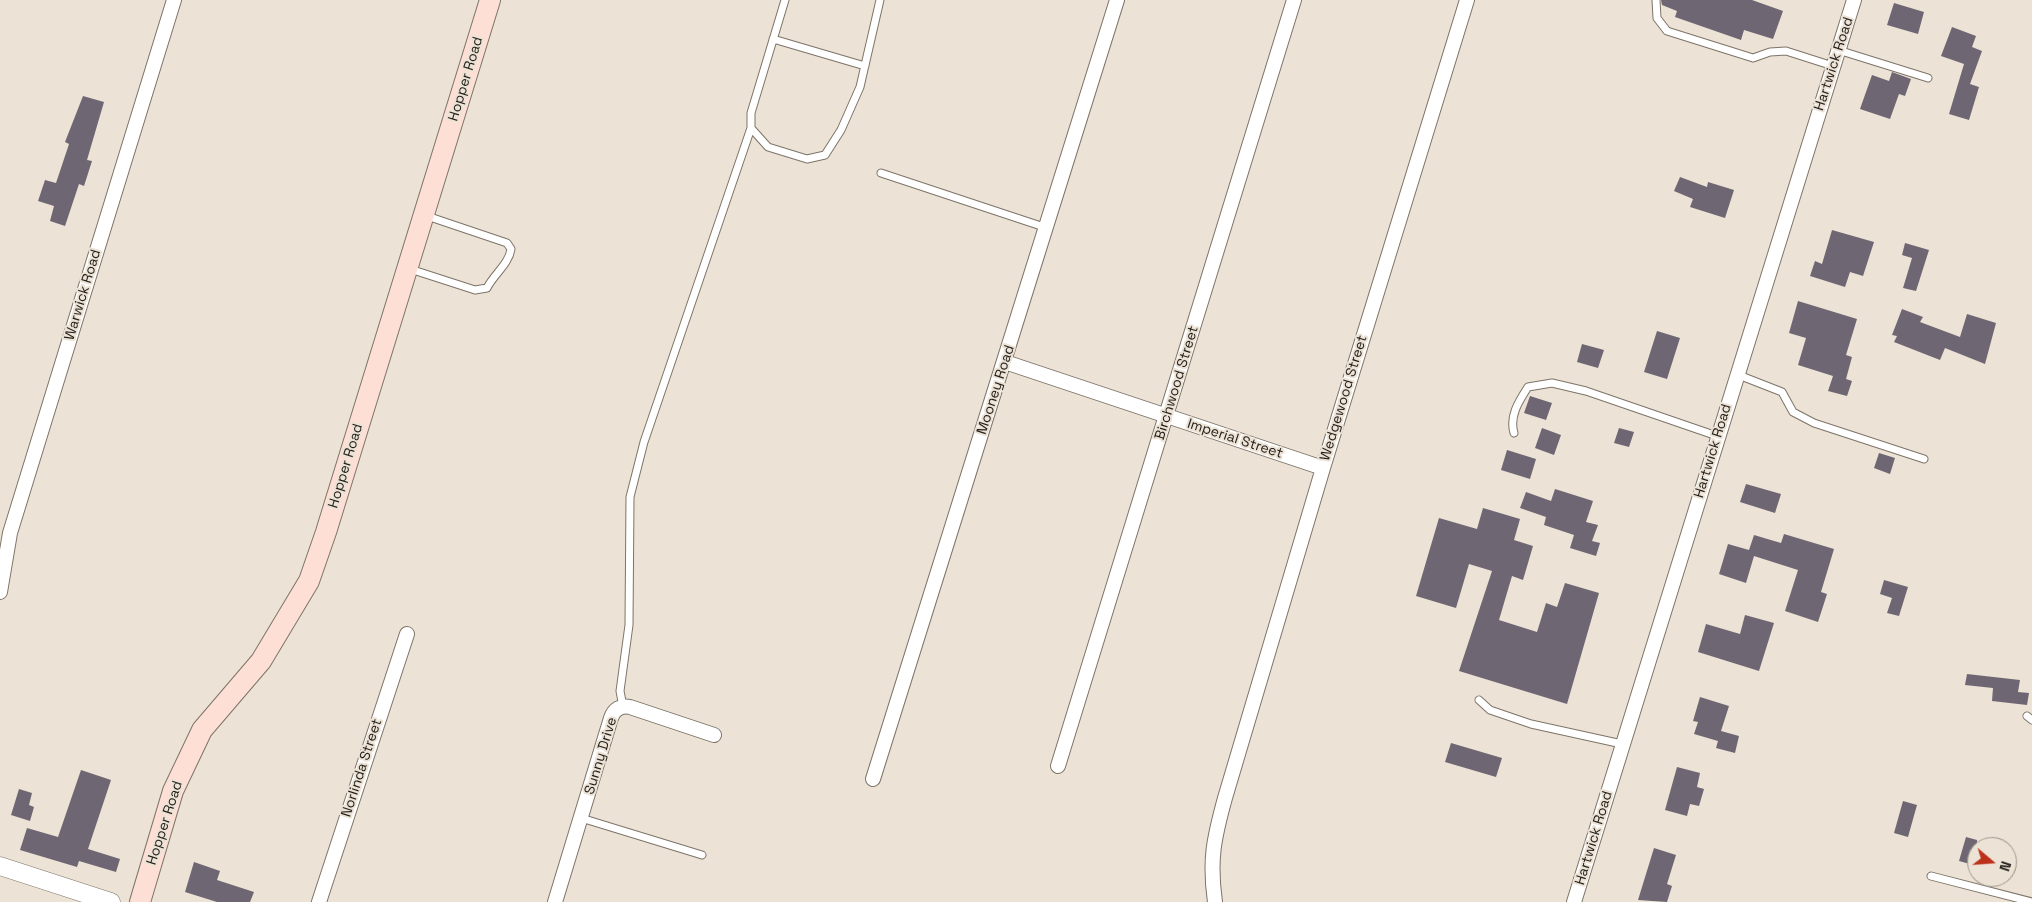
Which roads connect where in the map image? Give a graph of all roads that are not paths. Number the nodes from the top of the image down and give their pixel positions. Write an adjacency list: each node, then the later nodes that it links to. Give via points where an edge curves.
1 (174, 0): 27 (street, Warwick Road, via 10,533)
2 (490, 0): 17 (main road, Hopper Road)
3 (785, 0): 10 (lane)
4 (880, 0): 12 (lane)
5 (1116, 0): 18 (street, Mooney Road)
6 (1294, 0): 22 (street, Birchwood Street)
7 (1468, 0): 26 (street, Wedgewood Street)
8 (1656, 0): 13 (lane, via 1657,18 1667,31 1754,58 1786,51)
9 (1854, 0): 11 (street, Hartwick Road)
10 (773, 39): 12 (lane); 15 (lane, via 751,113)
11 (1838, 50): 13 (street, Hartwick Road); 14 (lane)
12 (865, 66): 15 (lane, via 860,87 841,130 825,155 807,159 768,147)
13 (1833, 66): 21 (street, Hartwick Road)
14 (1928, 78)
15 (751, 128): 30 (lane, via 644,442 630,496 629,625 620,691)
16 (881, 173): 18 (lane)
17 (424, 215): 19 (main road, Hopper Road); 19 (lane, via 506,243 511,249 510,258 488,288 475,290)
18 (1047, 228): 20 (street, Mooney Road)
19 (408, 268): 40 (main road, Hopper Road, via 309,581 261,661 202,730 173,791)
20 (1004, 362): 22 (street, Imperial Street); 34 (street, Mooney Road)
21 (1736, 374): 24 (street, Hartwick Road); 25 (lane, via 1782,392 1793,412 1814,423)
22 (1167, 416): 26 (street, Imperial Street); 33 (street, Birchwood Street)
23 (1514, 433): 24 (lane, via 1511,422 1528,386 1552,383 1586,391)
24 (1717, 436): 32 (street, Hartwick Road)
25 (1924, 459)
26 (1323, 468): 43 (street, Wedgewood Street, via 1212,845 1211,875)
27 (0, 592)
28 (407, 634): 41 (street, Norlinda Street)
29 (1479, 700): 32 (lane, via 1490,710 1531,724)
30 (623, 707): 31 (street, Sunny Drive); 35 (street, Sunny Drive, via 612,715)
31 (714, 735)
32 (1622, 744): 44 (street, Hartwick Road)
33 (1058, 766)
34 (873, 779)
35 (581, 818): 36 (lane); 42 (street, Sunny Drive)
36 (702, 855)
37 (0, 866): 39 (street)
38 (1930, 876): 45 (lane)
39 (111, 902)
40 (140, 902)
41 (319, 902)
42 (555, 902)
43 (1215, 902)
44 (1574, 902)
45 (2032, 902)

